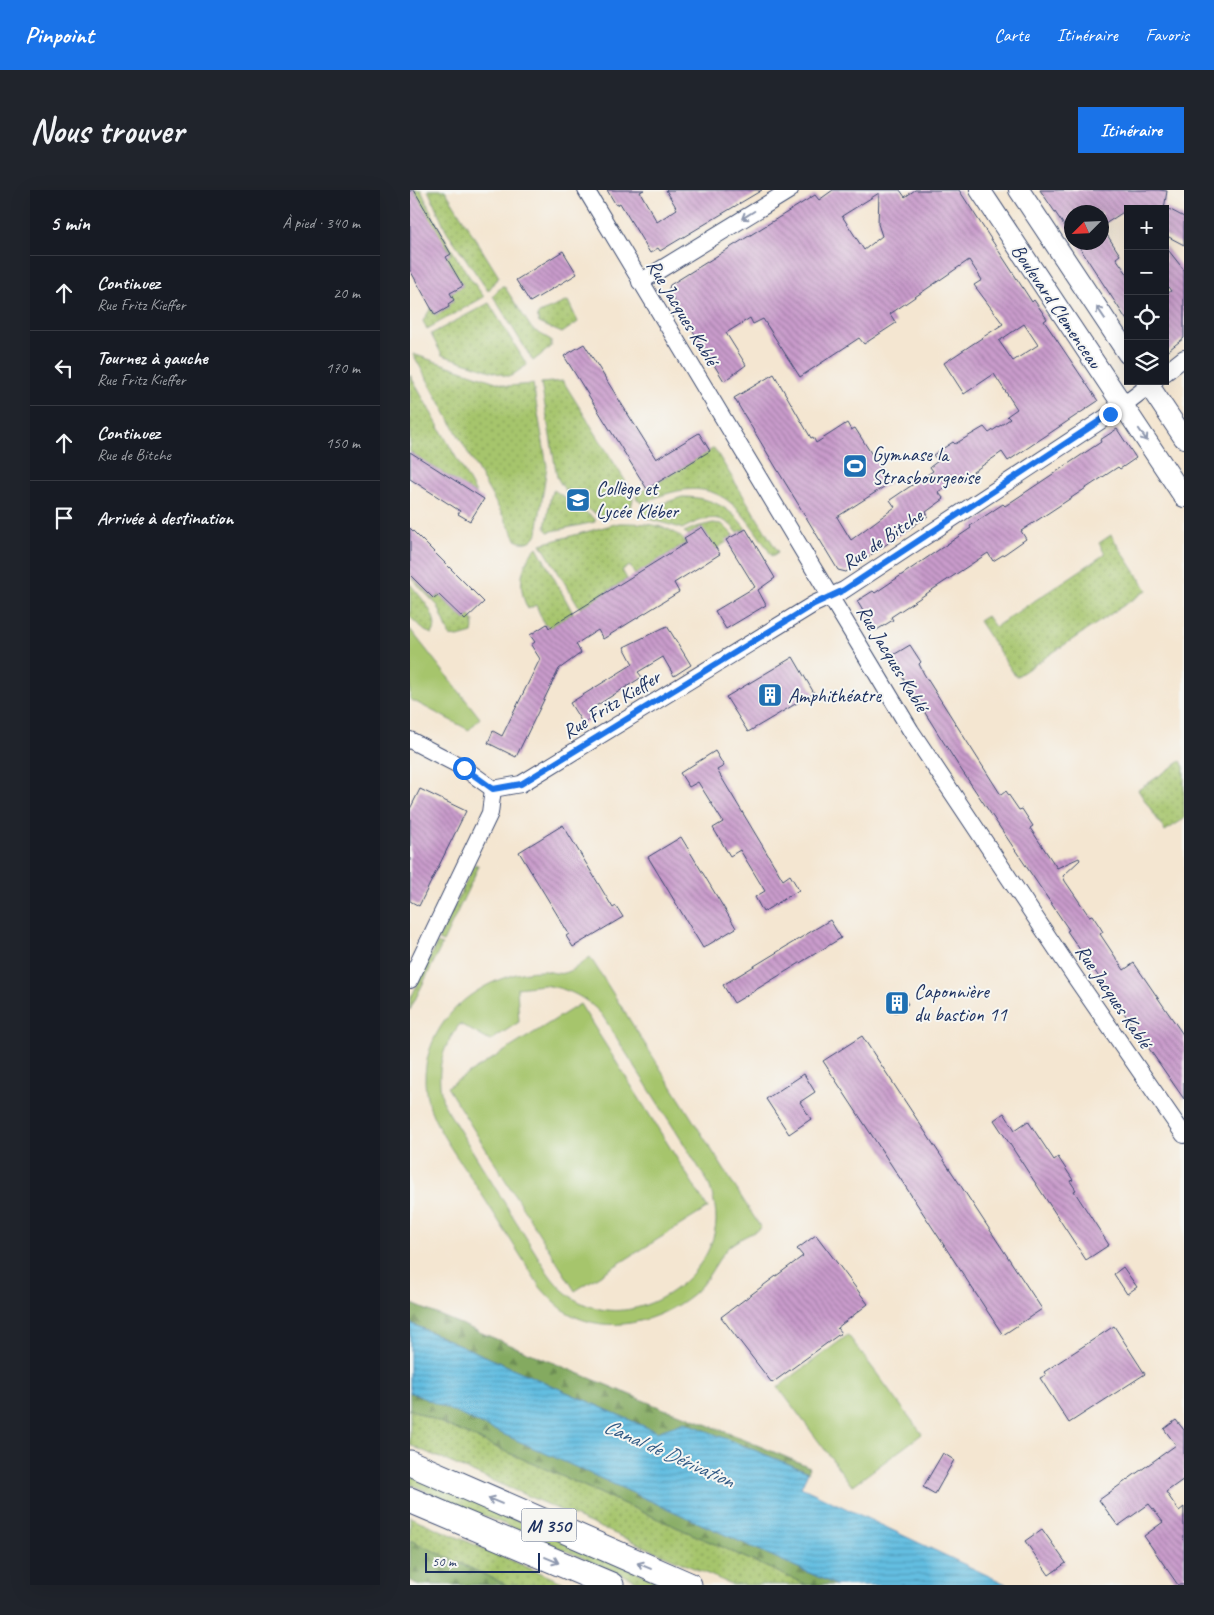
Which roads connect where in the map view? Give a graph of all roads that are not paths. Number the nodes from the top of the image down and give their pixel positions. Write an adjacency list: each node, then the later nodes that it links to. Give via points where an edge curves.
1 (586, 190): 5 (street, Rue Jacques Kablé)
2 (980, 190): 11 (street, Boulevard Clemenceau)
3 (1019, 190): 6 (street, Boulevard Clemenceau, one-way to 3)
4 (778, 193): 5 (street, one-way to 5)
5 (640, 282): 14 (street, Rue Jacques Kablé)
6 (1124, 348)
7 (1184, 358): 8 (street)
8 (1169, 370)
9 (1147, 385): 11 (street, Rue de Bitche)
10 (1151, 385): 12 (street)
11 (1123, 404): 13 (street, Boulevard Clemenceau, one-way to 13); 14 (street, Rue de Bitche)
12 (1184, 438)
13 (1184, 496)
14 (831, 596): 16 (street, Rue Fritz Kieffer, via 521,784); 18 (street, Rue Jacques Kablé, via 911,731)
15 (410, 740): 16 (street, via 464,768)
16 (493, 789): 17 (street, via 490,813)
17 (410, 980)
18 (1184, 1135)
19 (410, 1463): 22 (main road, M 350, one-way to 19)
20 (410, 1500): 21 (main road, M 350, one-way to 21)
21 (611, 1585)
22 (689, 1585)

